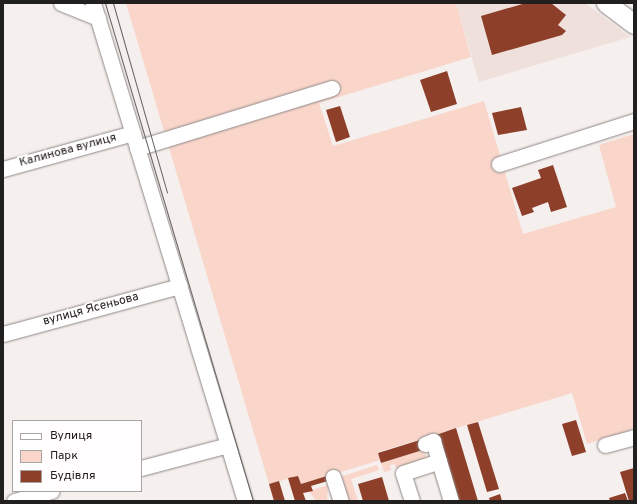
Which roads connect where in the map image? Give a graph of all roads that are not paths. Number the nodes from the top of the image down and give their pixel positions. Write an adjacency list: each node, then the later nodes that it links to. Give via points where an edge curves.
1 (61, 3): 4 (street)
2 (93, 3): 4 (street)
3 (606, 3): 5 (main road)
4 (98, 18): 8 (street)
5 (634, 24)
6 (332, 88): 9 (street)
7 (634, 122): 10 (street)
8 (133, 133): 9 (street); 11 (street, Калинова вулиця)
9 (137, 148): 12 (street)
10 (499, 164)
11 (3, 169)
12 (180, 286): 13 (street, вулиця Ясеньова); 16 (street)
13 (3, 334)
14 (634, 437): 17 (street)
15 (429, 443): 18 (street)
16 (228, 445): 19 (street); 23 (street)
17 (606, 445)
18 (439, 462): 25 (street, via 403,473); 26 (street)
19 (142, 468)
20 (333, 476): 24 (street)
21 (48, 492): 22 (street)
22 (14, 501)
23 (245, 501)
24 (341, 501)
25 (412, 501)
26 (451, 501)

